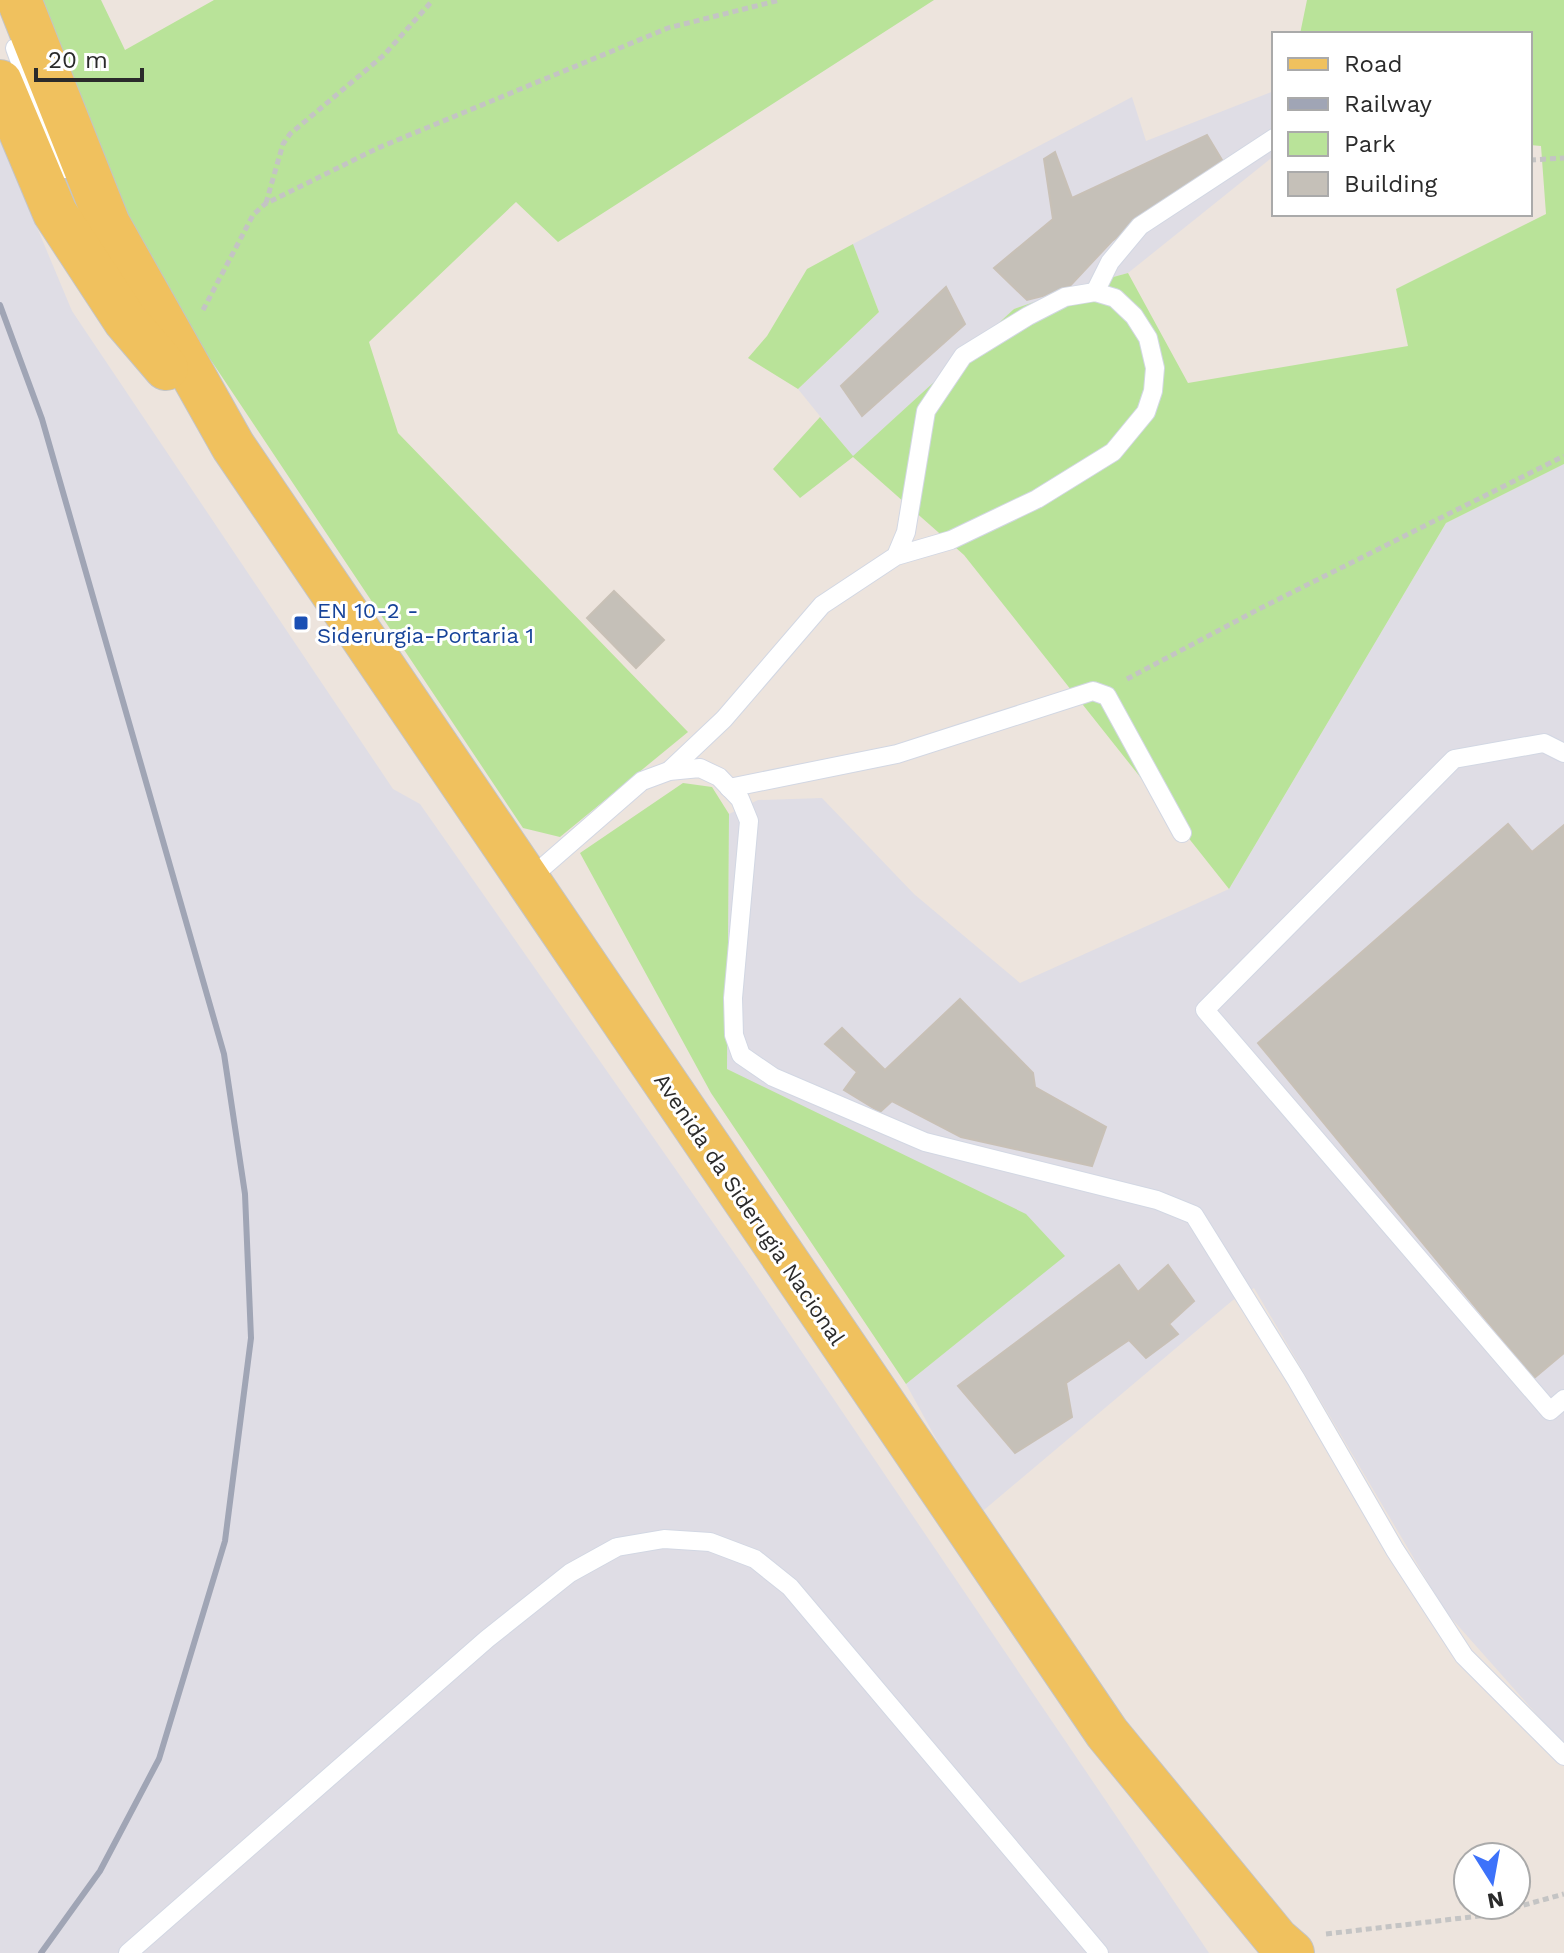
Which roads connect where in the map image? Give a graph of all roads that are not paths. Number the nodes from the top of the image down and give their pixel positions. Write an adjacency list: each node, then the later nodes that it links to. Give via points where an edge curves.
1 (15, 17): 5 (main road, Avenida da Siderugia Nacional, via 108,224)
2 (0, 82): 5 (main road, Avenida da Siderugia Nacional, via 55,213 125,320)
3 (1272, 139): 4 (lane, via 1140,226 1110,262)
4 (1095, 292): 6 (lane, via 1065,297 963,356 926,411 906,532); 6 (lane, via 1115,298 1148,338 1155,368 1146,412 1113,452 1037,499 951,540)
5 (233, 446): 11 (main road, Avenida da Siderugia Nacional)
6 (896, 556): 8 (lane, via 822,605 724,719)
7 (1564, 753): 12 (lane, via 1544,743 1454,759 1205,1010 1550,1411)
8 (669, 771): 9 (lane, via 700,768); 11 (lane, via 642,781)
9 (729, 788): 10 (lane, via 897,754 1093,691 1107,696); 13 (lane, via 749,821 733,998 734,1035 741,1055 773,1077 925,1142 1157,1200 1194,1215 1464,1656)
10 (1182, 833)
11 (527, 881): 14 (main road, Avenida da Siderugia Nacional, via 1107,1733)
12 (1564, 1399)
13 (1564, 1756)
14 (1285, 1946)
15 (128, 1953): 16 (lane, via 487,1639 570,1573 617,1547 664,1539 710,1542 755,1559 790,1587)
16 (1099, 1953)

